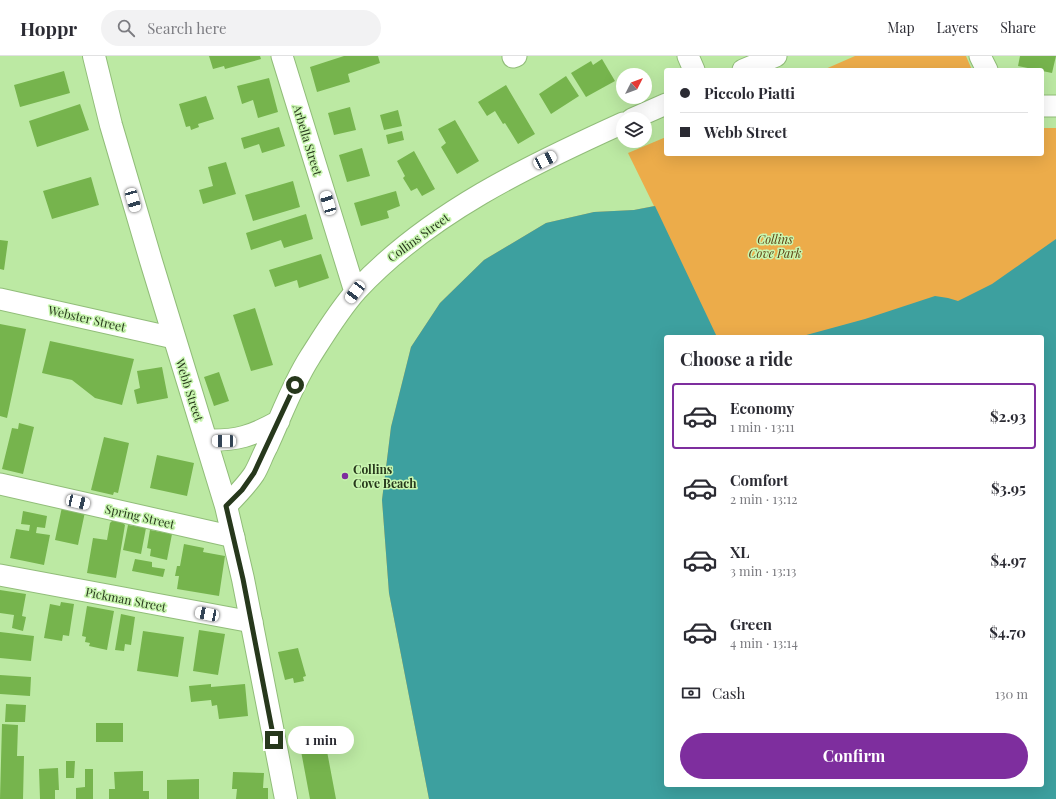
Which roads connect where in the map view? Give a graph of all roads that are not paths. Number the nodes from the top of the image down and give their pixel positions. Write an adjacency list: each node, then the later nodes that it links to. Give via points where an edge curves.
1 (94, 56): 16 (main road, Webb Street, via 111,125)
2 (282, 56): 14 (street, Arbella Street)
3 (688, 56): 6 (street)
4 (776, 56): 7 (street)
5 (980, 56): 8 (street)
6 (693, 68)
7 (748, 68)
8 (985, 68)
9 (664, 105): 12 (street)
10 (1044, 106): 11 (street)
11 (1056, 106)
12 (648, 112)
13 (616, 126): 14 (street, Collins Street, via 582,141 476,197 412,240 384,262)
14 (355, 292): 17 (street, Collins Street, via 309,358)
15 (0, 298): 16 (street, Webster Street)
16 (174, 338): 18 (main road, Webb Street)
17 (279, 421): 18 (street, via 260,432 242,438); 20 (street, Collins Street, via 254,473)
18 (206, 440): 20 (main road, Webb Street)
19 (0, 484): 21 (street, Spring Street)
20 (226, 506): 21 (main road, Webb Street)
21 (234, 537): 23 (main road, Webb Street)
22 (0, 575): 23 (street, Pickman Street)
23 (252, 622): 24 (main road, Webb Street)
24 (286, 799)

